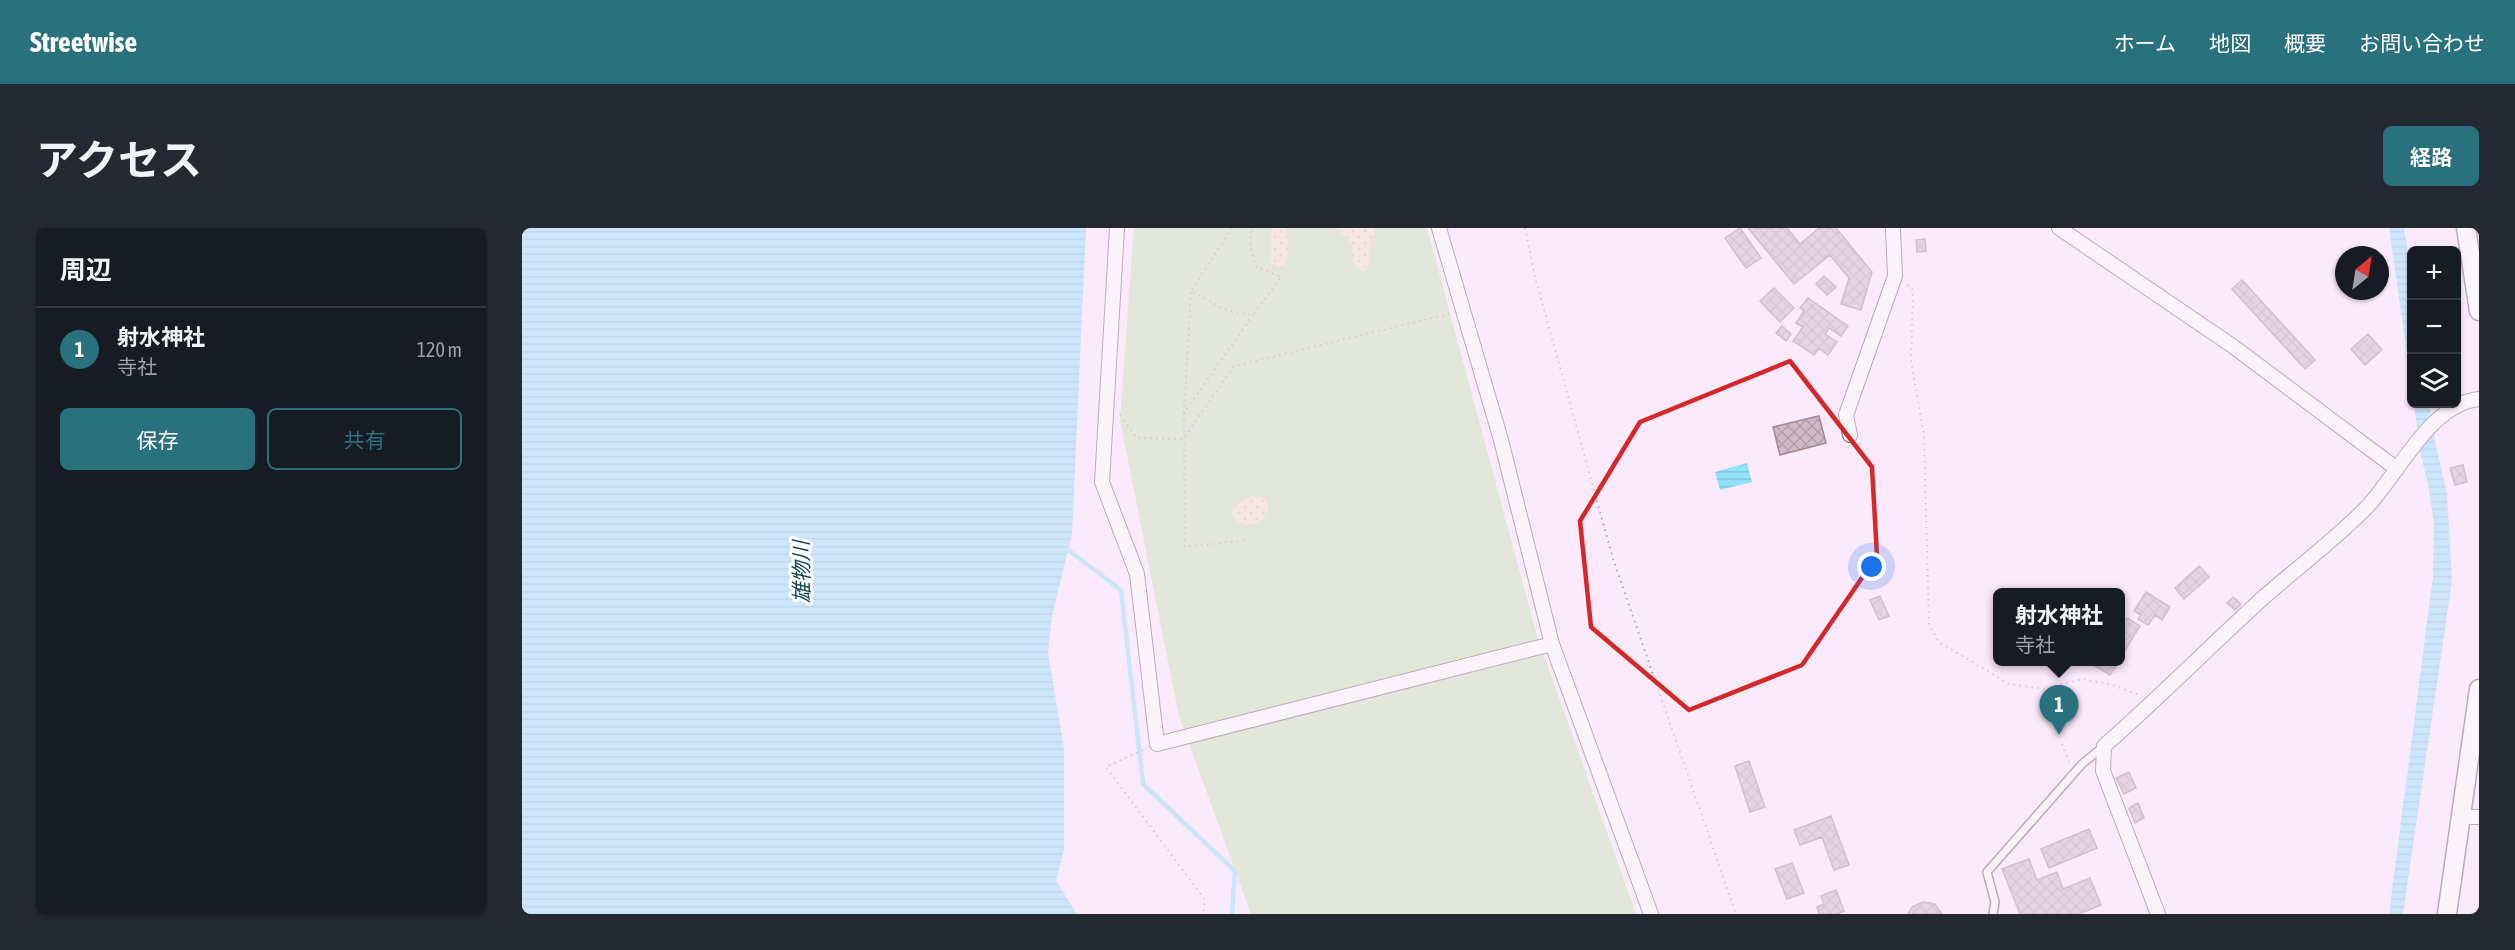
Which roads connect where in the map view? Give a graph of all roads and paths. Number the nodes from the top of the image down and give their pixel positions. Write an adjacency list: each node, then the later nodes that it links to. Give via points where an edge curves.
1 (1117, 228): 14 (street)
2 (1232, 228): 10 (path)
3 (1252, 228): 13 (path, via 1255,266 1281,277)
4 (1439, 228): 12 (street)
5 (1525, 228): 31 (path, via 1613,559)
6 (1893, 228): 9 (street)
7 (2059, 228): 19 (street, via 2234,346)
8 (2466, 228): 11 (street)
9 (1895, 276): 17 (street, via 1846,415); 23 (path, via 1913,290 1911,361 1924,435 1929,625 1939,642 2009,684 2044,689 2082,679 2114,685)
10 (1191, 291): 13 (path, via 1228,311); 16 (path)
11 (2478, 302)
12 (1463, 310): 18 (path, via 1234,366); 21 (street, via 1501,440)
13 (1253, 315): 16 (path)
14 (1107, 397): 18 (path, via 1137,438); 24 (street, via 1102,482 1137,574)
15 (2479, 399): 19 (street, via 2465,400 2446,411)
16 (1184, 413): 18 (path)
17 (1850, 435)
18 (1183, 439): 20 (path, via 1185,547)
19 (2397, 469): 23 (street, via 2367,507 2264,597)
20 (1248, 540)
21 (1552, 644): 24 (street); 30 (street)
22 (2479, 689): 28 (street)
23 (2155, 702): 26 (street)
24 (1157, 744): 29 (path, via 1106,767 1205,900)
25 (2062, 744): 27 (path)
26 (2104, 746): 27 (lane); 33 (street, via 2103,771)
27 (2074, 773): 32 (lane, via 1987,872 1995,902)
28 (2470, 817): 34 (street)
29 (1203, 914)
30 (1651, 914)
31 (1736, 914)
32 (1993, 914)
33 (2158, 914)
34 (2447, 914)

